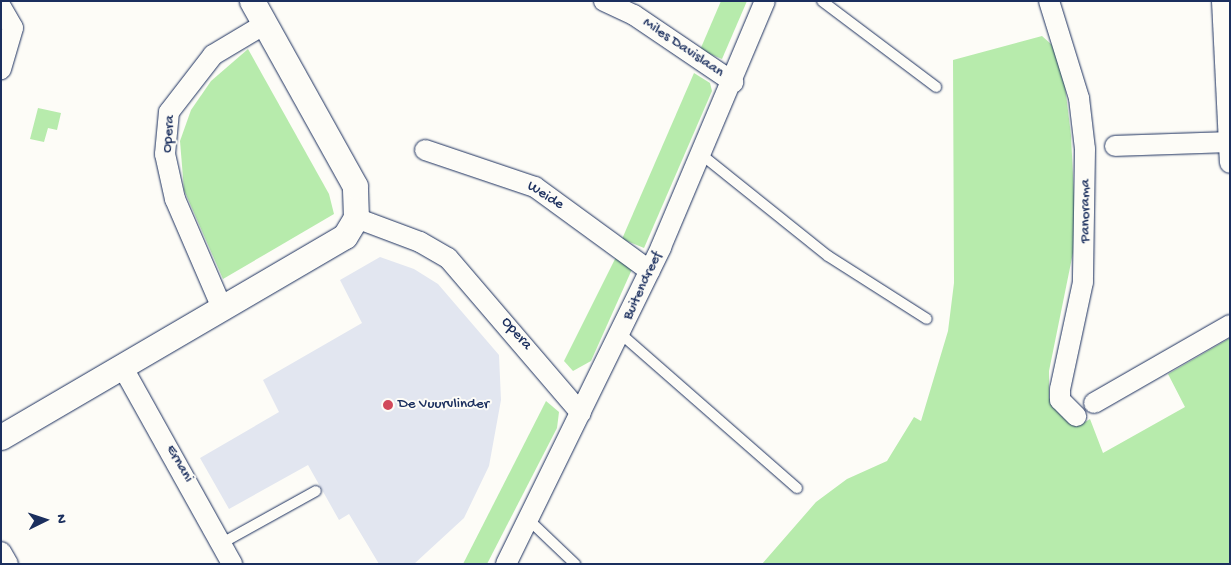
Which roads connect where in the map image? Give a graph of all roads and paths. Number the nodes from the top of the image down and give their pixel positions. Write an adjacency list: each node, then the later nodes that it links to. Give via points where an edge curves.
1 (252, 1): 8 (street)
2 (604, 1): 10 (street, Miles Davislaan, via 634,15)
3 (765, 1): 10 (street, Buitendreef)
4 (822, 1): 11 (lane)
5 (1049, 1): 26 (street, Panorama, via 1079,98 1085,149 1083,282 1060,389 1060,400)
6 (1222, 1): 12 (street)
7 (1, 7): 9 (street, via 12,28)
8 (265, 24): 17 (street, via 355,186); 19 (street, Opera, via 213,55 169,112 165,154 175,199)
9 (1, 69)
10 (733, 82): 15 (street, Buitendreef)
11 (936, 87)
12 (1228, 142): 13 (street); 16 (street)
13 (1115, 146)
14 (425, 150): 18 (street, Weide, via 535,186)
15 (702, 155): 18 (street, Buitendreef); 20 (lane, via 828,256)
16 (1230, 163)
17 (356, 218): 19 (street, via 345,236); 25 (street, Opera, via 420,242 448,258)
18 (650, 271): 22 (street, Buitendreef)
19 (222, 308): 23 (street)
20 (927, 320)
21 (1230, 325): 24 (street)
22 (620, 334): 25 (street, Buitendreef); 28 (lane)
23 (122, 366): 27 (street); 31 (street, Ernani)
24 (1094, 403)
25 (582, 413): 30 (street, Buitendreef)
26 (1076, 416)
27 (1, 437)
28 (797, 488)
29 (316, 491): 31 (lane)
30 (529, 520): 35 (street, Buitendreef); 36 (lane)
31 (224, 542): 34 (street, Ernani)
32 (1, 552): 33 (street)
33 (8, 564)
34 (232, 564)
35 (506, 564)
36 (575, 564)

